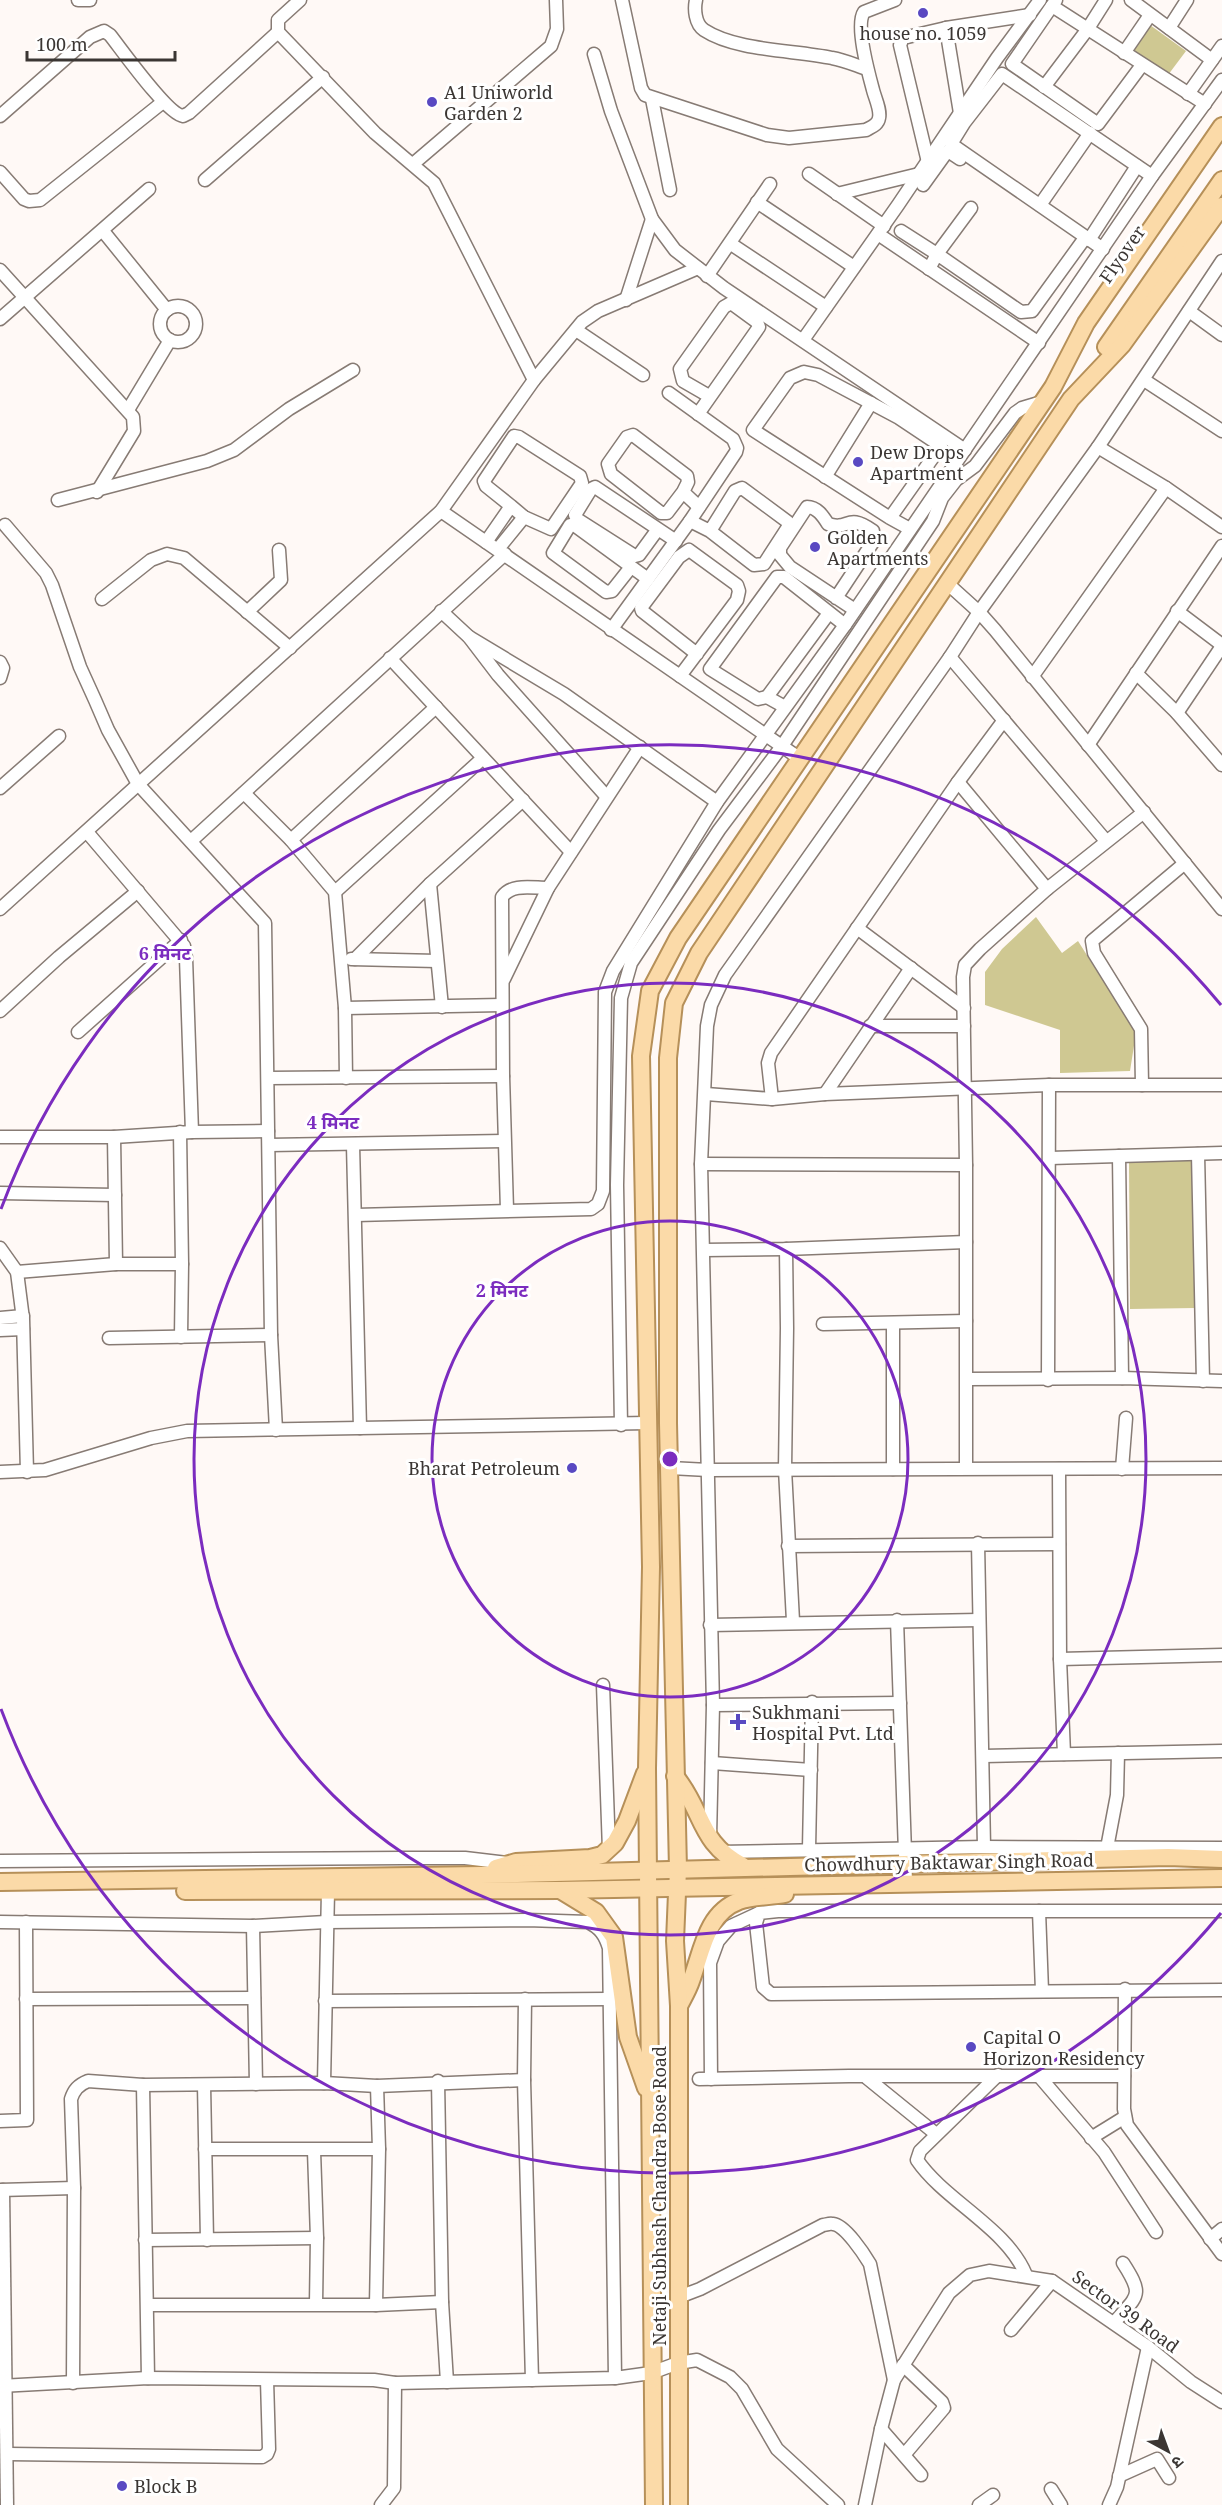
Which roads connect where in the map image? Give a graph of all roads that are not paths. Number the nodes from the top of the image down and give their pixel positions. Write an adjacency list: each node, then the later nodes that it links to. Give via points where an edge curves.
1 (78, 0): 2 (street)
2 (90, 0)
3 (300, 0): 18 (street, via 278,20)
4 (556, 0): 38 (street, via 557,29 551,46)
5 (622, 0): 29 (street, via 641,88)
6 (696, 0): 24 (street, via 702,29 756,47 833,58)
7 (895, 0): 24 (street, via 862,15)
8 (1040, 0): 13 (street)
9 (1106, 0): 17 (street)
10 (1131, 0): 14 (street)
11 (1187, 0): 16 (street)
12 (1054, 3): 17 (street); 27 (street, via 1012,64)
13 (1030, 15): 15 (street); 32 (street)
14 (1150, 15): 16 (street); 21 (street)
15 (946, 28): 32 (street); 37 (street, via 907,36 901,42)
16 (1169, 28): 22 (street)
17 (1087, 30): 21 (street); 27 (street)
18 (278, 32): 25 (street); 30 (street, via 189,113 179,116)
19 (1222, 46): 22 (street)
20 (594, 54): 54 (street)
21 (1124, 54): 23 (street)
22 (1212, 60): 28 (street)
23 (1142, 65): 27 (street, via 1098,124); 28 (street)
24 (867, 69): 29 (street, via 879,118 866,130 789,138 766,135)
25 (323, 78): 38 (street, via 375,133); 43 (street)
26 (1222, 80): 31 (street)
27 (1044, 87)
28 (1188, 94): 31 (street)
29 (652, 99): 48 (street)
30 (163, 102): 33 (street, via 104,31 90,37); 40 (street, via 40,200 24,199)
31 (1204, 104): 42 (street)
32 (960, 113): 37 (street)
33 (0, 116)
34 (1222, 126): 82 (main road, via 1086,323)
35 (1090, 133): 39 (street); 51 (street); 51 (street, via 1002,74 964,123 951,144)
36 (1222, 144): 82 (main road, Flyover)
37 (928, 162): 44 (street)
38 (413, 164): 80 (street, via 440,195)
39 (1137, 166): 42 (street); 58 (street)
40 (0, 172)
41 (809, 174): 49 (street)
42 (1152, 176): 60 (street)
43 (205, 180)
44 (921, 180): 49 (street); 55 (street); 58 (street, via 948,151)
45 (1222, 180): 85 (main road)
46 (770, 184): 50 (street)
47 (149, 189): 56 (street)
48 (670, 190)
49 (837, 194): 55 (street)
50 (758, 202): 59 (street); 63 (street)
51 (1040, 205): 58 (street)
52 (1222, 206): 85 (main road, via 1122,345)
53 (971, 207): 61 (street)
54 (652, 219): 66 (street, via 675,250); 68 (street)
55 (881, 230): 63 (street); 64 (street)
56 (103, 231): 67 (street); 70 (street)
57 (901, 231): 61 (street)
58 (1086, 241): 60 (street); 61 (street, via 1028,313)
59 (730, 244): 66 (street); 69 (street)
60 (1101, 252): 77 (street)
61 (937, 254): 64 (street)
62 (1222, 261): 71 (street)
63 (854, 267): 69 (street)
64 (929, 269): 77 (street)
65 (0, 270): 67 (street)
66 (703, 272): 68 (street); 76 (street)
67 (25, 296): 72 (street); 88 (street)
68 (626, 300): 73 (street, via 590,316)
69 (826, 307): 76 (street)
70 (167, 310): 75 (street, via 160,324); 75 (street, via 187,308 196,323 190,338)
71 (1189, 311): 74 (street); 81 (street)
72 (0, 319)
73 (576, 330): 79 (street); 80 (street)
74 (1222, 335)
75 (170, 340): 88 (street)
76 (803, 340): 92 (street)
77 (1039, 343): 92 (street)
78 (353, 370): 96 (street, via 289,409 234,450)
79 (643, 375)
80 (534, 380): 101 (street)
81 (1144, 380): 90 (street); 91 (street)
82 (1053, 387): 86 (main road, Netaji Subhash Chandra Bose Road)
83 (669, 393): 89 (street)
84 (709, 396): 84 (street, via 759,327 731,303 724,307 680,369 683,381); 89 (street)
85 (1071, 399): 117 (main road, Netaji Subhash Chandra Bose Road)
86 (1042, 402): 94 (street, via 1019,409 975,466); 150 (main road, Netaji Subhash Chandra Bose Road)
87 (871, 403): 93 (street); 93 (street, via 818,375 804,372 790,378 753,430); 103 (street, via 941,446)
88 (128, 410): 96 (street, via 134,431)
89 (698, 414): 100 (street, via 733,439 737,447)
90 (1222, 430)
91 (1098, 447): 95 (street); 124 (street)
92 (965, 450): 94 (street)
93 (825, 477): 103 (street)
94 (952, 478): 108 (street); 147 (street, via 933,521)
95 (1166, 488): 106 (street); 137 (street)
96 (97, 492): 98 (street)
97 (683, 492): 97 (street, via 687,476 633,435 627,436 608,464 611,474 661,513 667,513); 100 (street)
98 (58, 500)
99 (511, 507): 102 (street); 102 (street, via 484,481 517,436 580,476 582,483 551,529); 111 (street)
100 (699, 507): 104 (street)
101 (441, 511): 111 (street); 130 (street)
102 (524, 516): 114 (street)
103 (890, 518): 108 (street)
104 (690, 521): 109 (street); 110 (street)
105 (5, 525): 153 (street, via 46,573 108,730)
106 (1222, 527)
107 (658, 529): 107 (street, via 635,556 575,515 596,487); 110 (street)
108 (910, 529): 120 (street)
109 (710, 531): 109 (street, via 735,492 742,488 788,522 764,564 758,565)
110 (675, 541): 116 (street)
111 (486, 542): 114 (street)
112 (1222, 548): 122 (street)
113 (279, 550): 123 (street, via 280,580)
114 (501, 552): 121 (street); 127 (street)
115 (631, 567): 115 (street, via 572,524 553,553 606,592 612,591); 116 (street)
116 (648, 579): 127 (street)
117 (948, 584): 124 (street); 215 (main road, Netaji Subhash Chandra Bose Road, via 699,953 674,1003 668,1058)
118 (102, 598): 123 (street, via 151,560 167,554 184,558)
119 (836, 598): 119 (street, via 790,567 780,555 780,548 807,507 813,507 828,524 852,521 873,531 873,542); 120 (street)
120 (855, 610): 126 (street)
121 (441, 611): 128 (street); 133 (street)
122 (1178, 611): 129 (street); 135 (street)
123 (247, 612): 130 (street)
124 (980, 612): 132 (street); 137 (street)
125 (829, 613): 126 (street); 139 (street); 139 (street, via 784,577 777,577 711,667 711,672 758,699)
126 (845, 625): 141 (street)
127 (611, 630): 136 (street)
128 (469, 637): 148 (street, via 564,694); 156 (street)
129 (1222, 646): 142 (street)
130 (290, 648): 153 (street)
131 (697, 654): 131 (street, via 737,600 739,591 737,585 689,550 679,557 641,608); 136 (street)
132 (950, 657): 143 (street); 195 (street, via 718,987 706,1026)
133 (390, 658): 140 (street); 155 (street)
134 (0, 662): 138 (street)
135 (1136, 673): 142 (street); 146 (street)
136 (680, 676): 144 (street)
137 (1032, 677): 146 (street)
138 (0, 678)
139 (767, 697): 141 (street)
140 (436, 707): 149 (street); 161 (street)
141 (785, 707): 144 (street)
142 (1177, 713): 151 (street)
143 (1004, 720): 152 (street); 163 (street)
144 (765, 734): 147 (street); 158 (street)
145 (59, 736): 154 (street)
146 (1088, 745): 159 (street)
147 (782, 746): 150 (street); 240 (street, via 637,950 625,980 621,998 617,1185)
148 (640, 747): 156 (street); 158 (street)
149 (483, 758): 157 (street); 170 (street)
150 (799, 758): 216 (main road, Netaji Subhash Chandra Bose Road, via 678,938 650,991 641,1056)
151 (1222, 764)
152 (958, 782): 168 (street); 173 (street)
153 (138, 784): 160 (street); 162 (street)
154 (0, 788)
155 (244, 793): 161 (street); 162 (street)
156 (606, 796): 164 (street)
157 (524, 800): 164 (street); 166 (street)
158 (717, 802): 213 (street, via 613,971 605,992 603,1191 598,1204 591,1209)
159 (1144, 812): 163 (street); 165 (street)
160 (87, 832): 169 (street); 171 (street)
161 (291, 840): 170 (street)
162 (191, 841): 189 (street, via 265,923)
163 (1106, 841): 168 (street)
164 (571, 852): 167 (street)
165 (1185, 862): 172 (street); 192 (street, via 1092,941 1094,953 1141,1029)
166 (430, 884): 175 (street); 177 (street)
167 (548, 888): 179 (street); 179 (street, via 513,888 502,897)
168 (1047, 889): 183 (street, via 965,965)
169 (138, 891): 174 (street); 184 (street)
170 (335, 892): 176 (street)
171 (0, 909)
172 (1222, 909)
173 (857, 928): 178 (street); 197 (street, via 771,1053 768,1063)
174 (180, 940): 187 (street); 199 (street, via 186,958)
175 (355, 959): 176 (street); 177 (street)
176 (340, 960): 182 (street)
177 (437, 962): 181 (street)
178 (911, 968): 183 (street); 185 (street)
179 (502, 982): 180 (street)
180 (502, 1005): 181 (street); 188 (street)
181 (442, 1007): 182 (street)
182 (345, 1008): 190 (street)
183 (964, 1008): 186 (street)
184 (0, 1011)
185 (870, 1026): 186 (street); 196 (street)
186 (964, 1026): 194 (street)
187 (78, 1032)
188 (503, 1076): 190 (street); 202 (street)
189 (269, 1078): 190 (street); 198 (street)
190 (346, 1078)
191 (1049, 1085): 192 (street); 194 (street); 208 (street)
192 (1142, 1085): 193 (street)
193 (1222, 1085)
194 (965, 1088): 196 (street); 210 (street)
195 (706, 1094): 197 (street); 209 (street)
196 (825, 1094): 197 (street)
197 (772, 1099)
198 (268, 1131): 199 (street); 203 (street)
199 (186, 1132): 201 (street); 222 (street)
200 (0, 1137): 201 (street)
201 (114, 1137): 212 (street)
202 (504, 1141): 204 (street); 213 (street)
203 (269, 1145): 204 (street); 230 (street)
204 (352, 1145): 214 (street)
205 (1222, 1153): 206 (street)
206 (1198, 1154): 207 (street); 236 (street)
207 (1119, 1156): 208 (street); 233 (street)
208 (1050, 1158): 235 (street)
209 (701, 1164): 210 (street); 220 (street)
210 (966, 1165): 217 (street)
211 (0, 1193): 212 (street)
212 (115, 1195): 221 (street)
213 (507, 1210): 214 (street)
214 (356, 1215): 241 (street)
215 (668, 1239): 216 (main road); 243 (main road, Netaji Subhash Chandra Bose Road)
216 (644, 1240): 239 (main road, Netaji Subhash Chandra Bose Road)
217 (966, 1242): 219 (street); 225 (street)
218 (0, 1248): 223 (street)
219 (786, 1249): 220 (street); 246 (street)
220 (704, 1250): 250 (street)
221 (116, 1264): 222 (street); 223 (street)
222 (182, 1264): 231 (street)
223 (17, 1272): 226 (street)
224 (0, 1317): 226 (street)
225 (966, 1321): 228 (street); 234 (street)
226 (23, 1322): 229 (street); 252 (street)
227 (823, 1324): 228 (street)
228 (893, 1324): 247 (street)
229 (0, 1330)
230 (272, 1335): 231 (street); 242 (street)
231 (181, 1337): 232 (street)
232 (109, 1338)
233 (1122, 1378): 235 (street); 236 (street)
234 (967, 1379): 235 (street); 244 (street)
235 (1048, 1380)
236 (1203, 1381): 237 (street)
237 (1222, 1381)
238 (1126, 1418): 249 (street)
239 (647, 1424): 240 (street); 253 (main road, Netaji Subhash Chandra Bose Road)
240 (621, 1425): 241 (street)
241 (360, 1428): 242 (street)
242 (276, 1430): 252 (street, via 170,1433)
243 (670, 1468): 250 (street); 254 (main road, Netaji Subhash Chandra Bose Road)
244 (966, 1468): 247 (street); 248 (street)
245 (1222, 1468): 249 (street)
246 (785, 1469): 247 (street); 250 (street); 257 (street)
247 (893, 1469)
248 (1059, 1469): 249 (street); 256 (street)
249 (1122, 1469)
250 (708, 1470): 263 (street)
251 (0, 1472): 252 (street)
252 (27, 1472)
253 (651, 1539): 254 (main road); 258 (main road, Netaji Subhash Chandra Bose Road)
254 (671, 1539): 259 (main road, Netaji Subhash Chandra Bose Road)
255 (978, 1543): 256 (street); 257 (street); 261 (street)
256 (1059, 1544): 265 (street)
257 (788, 1546): 262 (street)
258 (651, 1567): 259 (main road); 275 (main road, Netaji Subhash Chandra Bose Road)
259 (671, 1567): 277 (main road, Netaji Subhash Chandra Bose Road)
260 (897, 1620): 261 (street); 262 (street); 268 (street)
261 (979, 1620): 273 (street)
262 (793, 1621): 263 (street)
263 (710, 1625): 269 (street)
264 (1222, 1654): 265 (street)
265 (1060, 1659): 272 (street)
266 (603, 1685): 283 (street)
267 (812, 1702): 268 (street); 269 (street); 276 (street)
268 (900, 1703): 284 (street)
269 (713, 1705): 274 (street)
270 (1222, 1751): 271 (street)
271 (1118, 1753): 272 (street); 280 (street, via 1117,1795)
272 (1064, 1754): 273 (street)
273 (984, 1755): 279 (street)
274 (712, 1763): 276 (street); 278 (street)
275 (647, 1768): 283 (main road, via 627,1821); 289 (main road, Netaji Subhash Chandra Bose Road)
276 (811, 1770): 282 (street)
277 (675, 1776): 278 (main road); 290 (main road, Netaji Subhash Chandra Bose Road)
278 (715, 1845): 282 (street); 288 (main road)
279 (984, 1847): 280 (street); 284 (street)
280 (1107, 1848): 281 (street)
281 (1222, 1848)
282 (809, 1849): 284 (street)
283 (609, 1850): 287 (main road, via 590,1858)
284 (904, 1856): 285 (main road, Chowdhury Baktawar Singh Road); 288 (main road, Chowdhury Baktawar Singh Road); 294 (street)
285 (1222, 1859)
286 (0, 1861): 287 (street, via 465,1858)
287 (508, 1863): 291 (main road)
288 (743, 1867): 290 (main road, Chowdhury Baktawar Singh Road)
289 (649, 1869): 290 (main road, Chowdhury Baktawar Singh Road); 291 (main road, Chowdhury Baktawar Singh Road); 296 (main road, Netaji Subhash Chandra Bose Road)
290 (678, 1869): 297 (main road, Netaji Subhash Chandra Bose Road)
291 (481, 1875): 293 (main road, Chowdhury Baktawar Singh Road)
292 (1222, 1878): 294 (main road, Chowdhury Baktawar Singh Road)
293 (0, 1882)
294 (906, 1882): 295 (main road, Chowdhury Baktawar Singh Road)
295 (808, 1884): 297 (main road, Chowdhury Baktawar Singh Road); 309 (main road, via 782,1894 735,1902 721,1912 705,1938)
296 (649, 1887): 297 (main road, Chowdhury Baktawar Singh Road); 298 (main road, Chowdhury Baktawar Singh Road); 330 (main road, Netaji Subhash Chandra Bose Road)
297 (676, 1887): 318 (main road, Netaji Subhash Chandra Bose Road)
298 (560, 1890): 299 (main road, Chowdhury Baktawar Singh Road); 330 (main road, via 596,1912 614,1937 628,2037)
299 (328, 1891): 300 (main road, Chowdhury Baktawar Singh Road); 306 (street)
300 (0, 1892)
301 (1039, 1911): 302 (street); 303 (street); 312 (street)
302 (1222, 1911)
303 (759, 1913): 308 (street, via 732,1926 718,1941 710,1963); 312 (street, via 756,1923 763,1987 771,1994)
304 (0, 1922): 305 (street)
305 (26, 1922): 307 (street); 314 (street)
306 (326, 1922): 307 (street); 316 (street, via 588,1922 604,1934 609,1948); 317 (street)
307 (253, 1926): 313 (street)
308 (710, 1983): 309 (street); 322 (street, via 705,2079)
309 (690, 1984): 318 (main road)
310 (1125, 1989): 311 (street); 312 (street); 321 (street)
311 (1222, 1990)
312 (1042, 1991)
313 (254, 1998): 314 (street); 326 (street)
314 (27, 1999): 332 (street, via 27,2120)
315 (525, 1999): 316 (street); 317 (street); 323 (street)
316 (608, 1999): 362 (street)
317 (325, 2001): 325 (street)
318 (679, 2006): 350 (main road, Netaji Subhash Chandra Bose Road)
319 (998, 2075): 320 (street); 322 (street); 333 (street)
320 (1040, 2076): 321 (street); 334 (street)
321 (1124, 2076): 331 (street)
322 (867, 2078): 333 (street)
323 (524, 2080): 324 (street); 364 (street)
324 (438, 2082): 329 (street); 351 (street)
325 (324, 2083): 326 (street); 329 (street)
326 (256, 2084): 328 (street)
327 (143, 2085): 328 (street); 338 (street, via 88,2081 73,2092); 345 (street)
328 (204, 2085): 335 (street)
329 (377, 2086): 336 (street)
330 (651, 2096): 360 (main road, Netaji Subhash Chandra Bose Road)
331 (1125, 2117): 334 (street); 343 (street, via 1132,2134)
332 (0, 2121)
333 (936, 2134): 348 (street, via 917,2160 1008,2247)
334 (1092, 2138): 341 (street)
335 (205, 2149): 337 (street); 344 (street)
336 (379, 2149): 337 (street); 354 (street)
337 (314, 2151): 342 (street)
338 (74, 2188): 339 (street); 367 (street)
339 (2, 2190): 369 (street)
340 (1222, 2229): 343 (street)
341 (1156, 2232)
342 (317, 2238): 344 (street); 352 (street)
343 (1210, 2239): 346 (street)
344 (207, 2240): 345 (street)
345 (145, 2241): 353 (street)
346 (1222, 2254)
347 (1123, 2263): 355 (street, via 1138,2290)
348 (1026, 2275): 349 (street, Sector 39 Road); 359 (street, Sector 39 Road, via 988,2271 970,2275 949,2293)
349 (1052, 2281): 355 (street, Sector 39 Road); 356 (street)
350 (679, 2297): 358 (main road, Netaji Subhash Chandra Bose Road); 365 (street, via 823,2225 840,2226 870,2264)
351 (442, 2302): 354 (street); 366 (street)
352 (316, 2304): 353 (street); 354 (street)
353 (148, 2305): 361 (street)
354 (376, 2305)
355 (1114, 2323): 357 (street, Sector 39 Road)
356 (1011, 2330)
357 (1148, 2347): 370 (street, Sector 39 Road); 375 (street)
358 (678, 2363): 360 (street); 382 (main road, Netaji Subhash Chandra Bose Road); 383 (street, via 697,2360 735,2380 777,2449)
359 (903, 2365): 365 (street, Sector 39 Road); 373 (street, via 944,2408)
360 (651, 2373): 362 (street); 381 (main road, Netaji Subhash Chandra Bose Road)
361 (148, 2378): 363 (street); 367 (street)
362 (615, 2378): 364 (street)
363 (267, 2380): 368 (street); 372 (street, via 269,2449 262,2457)
364 (531, 2380): 366 (street)
365 (894, 2380): 371 (street, Sector 39 Road)
366 (447, 2382): 368 (street)
367 (73, 2383): 369 (street)
368 (394, 2383): 380 (street, via 394,2488)
369 (3, 2386): 372 (street)
370 (1222, 2402)
371 (881, 2430): 373 (street); 384 (street, Sector 39 Road)
372 (8, 2454): 379 (street)
373 (904, 2455): 374 (street)
374 (921, 2475)
375 (1119, 2476): 376 (street, via 1157,2459); 387 (street)
376 (1169, 2478)
377 (1051, 2489): 386 (street)
378 (993, 2495): 385 (street)
379 (7, 2505)
380 (381, 2505)
381 (654, 2505)
382 (679, 2505)
383 (838, 2505)
384 (865, 2505)
385 (979, 2505)
386 (1061, 2505)
387 (1109, 2505)

